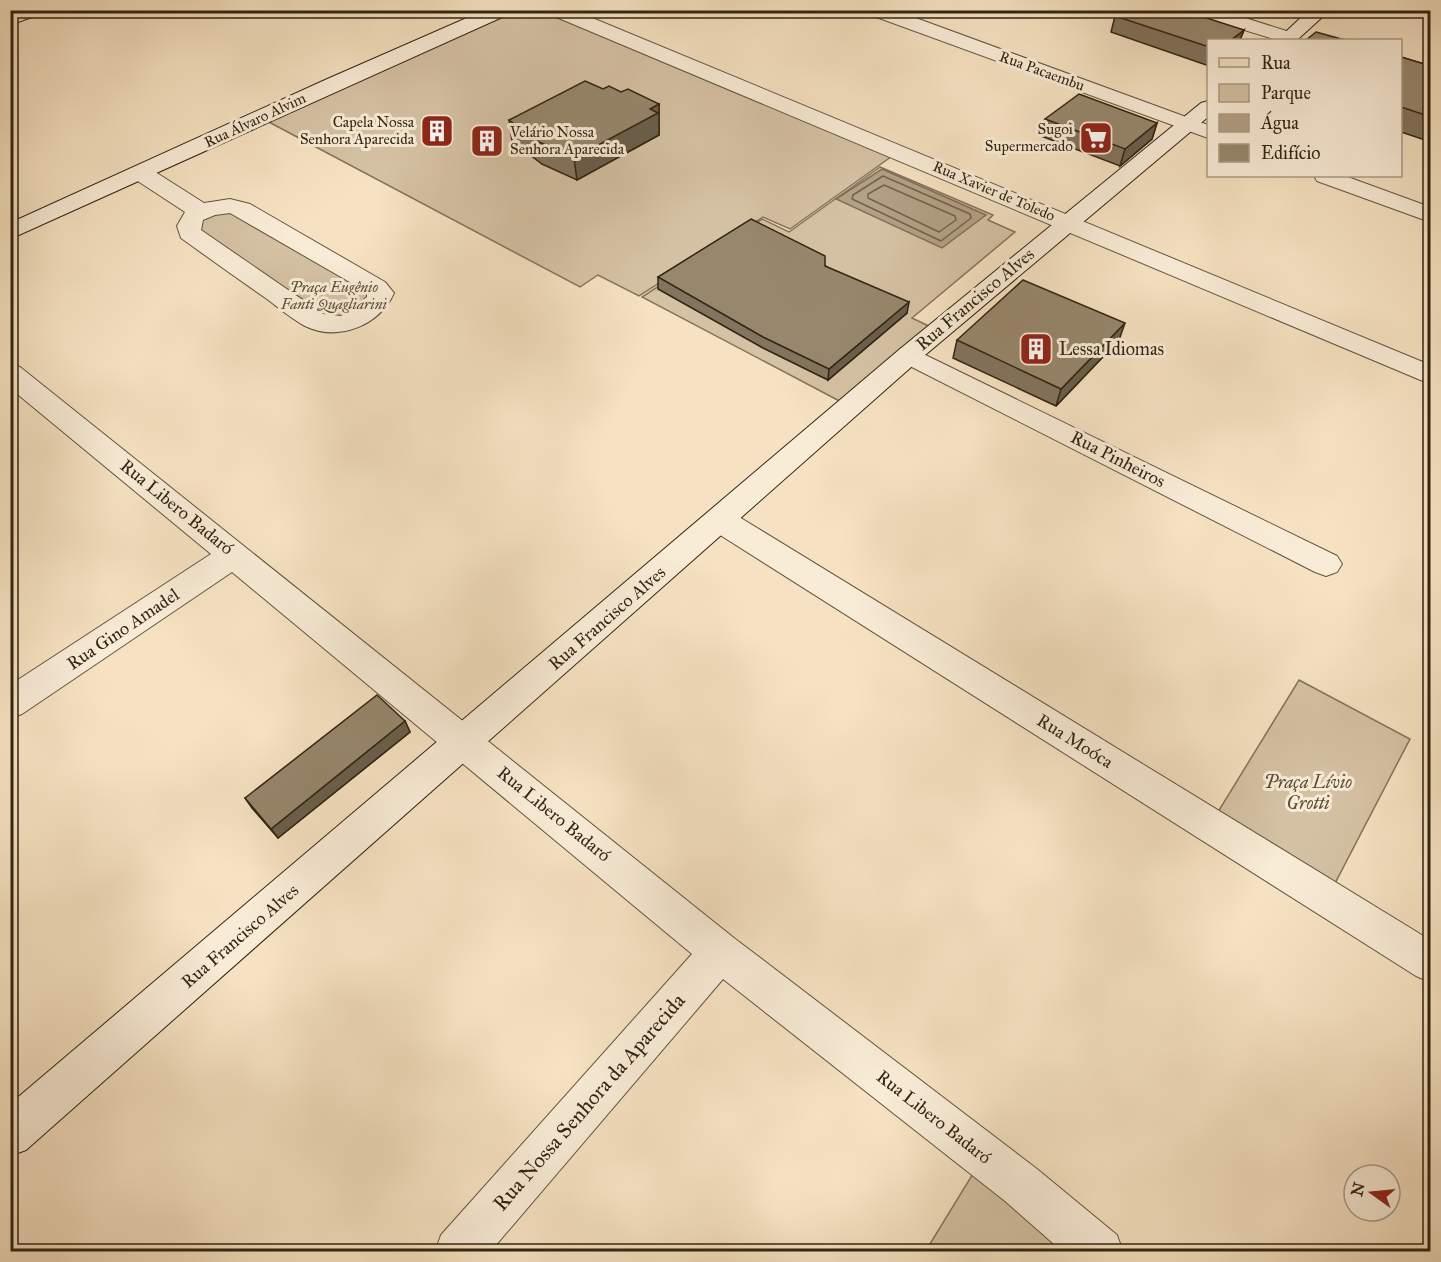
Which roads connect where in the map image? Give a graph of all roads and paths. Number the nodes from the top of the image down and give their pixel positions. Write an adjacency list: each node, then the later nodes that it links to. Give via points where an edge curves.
1 (33, 10): 7 (main road)
2 (502, 10): 10 (street, Rua Álvaro Alvim)
3 (556, 10): 14 (street, Rua Xavier de Toledo)
4 (874, 10): 9 (street, Rua Pacaembu)
5 (1199, 10): 8 (street)
6 (1321, 10): 8 (street)
7 (10, 18)
8 (1287, 39)
9 (1202, 121): 14 (street, Rua Francisco Alves)
10 (141, 173): 12 (street); 15 (street, Rua Álvaro Alvim)
11 (1328, 177): 13 (street)
12 (201, 212): 12 (street, via 191,219 189,233 314,320 336,325 347,322 378,302 381,293 376,287 242,209 218,207)
13 (1431, 215)
14 (1067, 222): 16 (street, Rua Francisco Alves); 18 (street, Rua Xavier de Toledo)
15 (10, 232)
16 (909, 355): 19 (street, Rua Francisco Alves); 21 (street, Rua Pinheiros)
17 (10, 372): 20 (street, Rua Libero Badaró)
18 (1431, 375)
19 (720, 520): 23 (street, Rua Francisco Alves); 25 (street, Rua Moóca)
20 (235, 554): 22 (street, Rua Gino Amadel); 23 (street, Rua Libero Badaró)
21 (1326, 564)
22 (10, 704)
23 (465, 741): 24 (street, Rua Libero Badaró); 26 (street, Rua Francisco Alves)
24 (720, 952): 27 (street, Rua Nossa Senhora da Aparecida); 28 (street, Rua Libero Badaró, via 1021,1185)
25 (1431, 962)
26 (10, 1134)
27 (458, 1251)
28 (1100, 1251)

